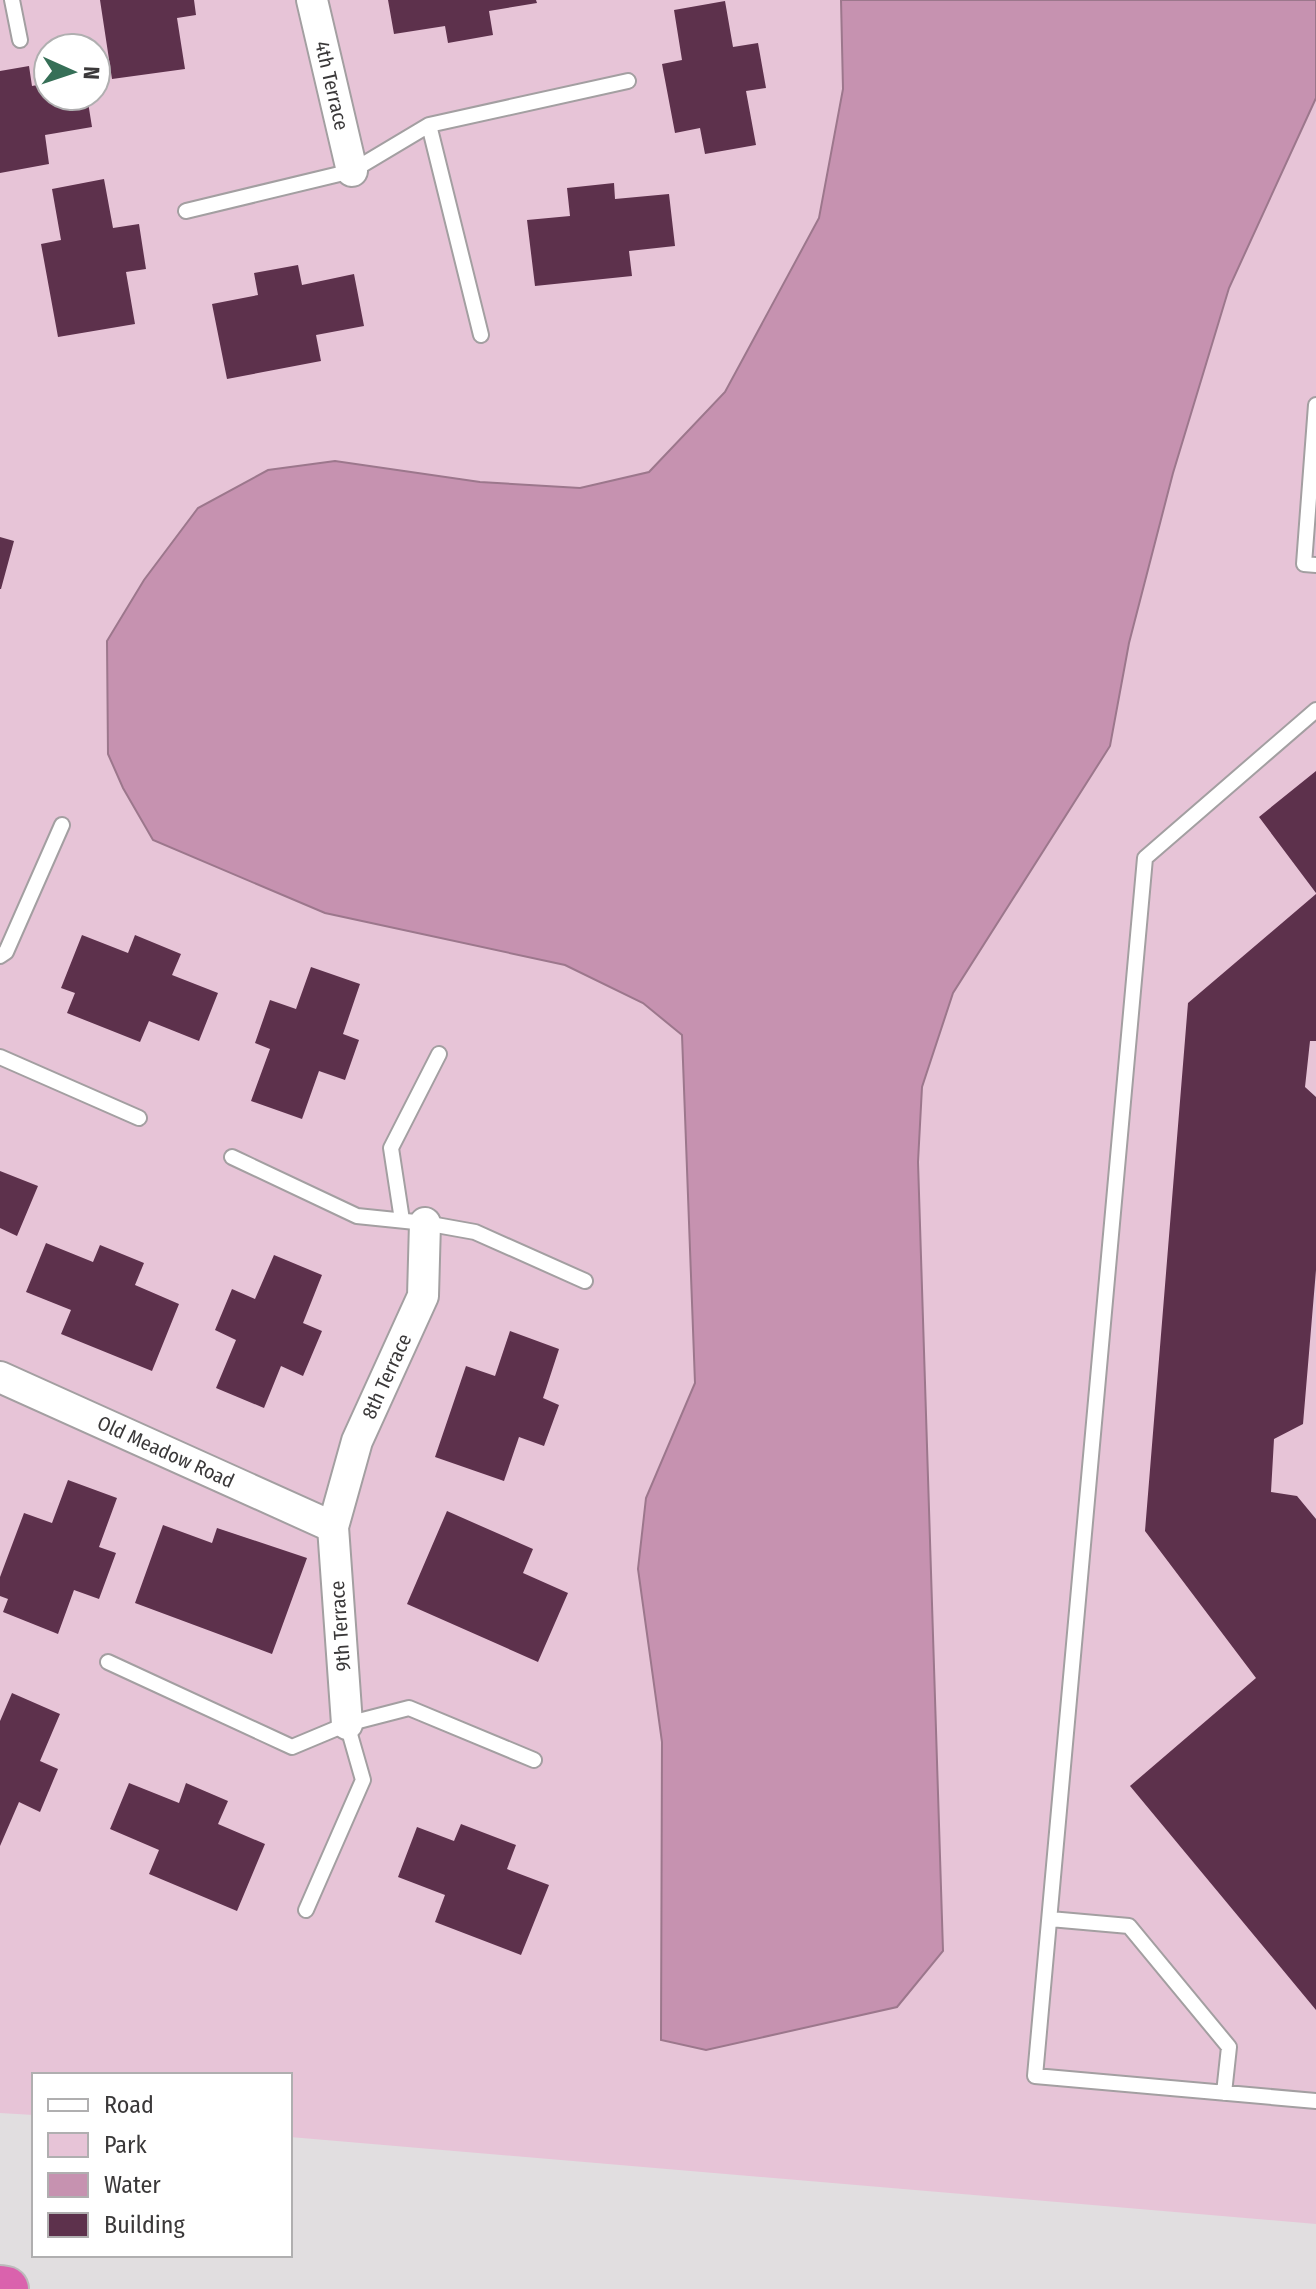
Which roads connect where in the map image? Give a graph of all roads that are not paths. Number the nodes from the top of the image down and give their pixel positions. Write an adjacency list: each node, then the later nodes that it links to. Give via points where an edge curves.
1 (12, 0): 3 (lane)
2 (312, 0): 6 (street, 4th Terrace)
3 (20, 40)
4 (628, 81): 5 (lane)
5 (429, 125): 6 (lane); 8 (lane)
6 (352, 171): 7 (lane)
7 (186, 211)
8 (481, 335)
9 (1316, 405): 10 (lane, via 1304,564)
10 (1316, 565)
11 (1316, 710): 26 (lane, via 1145,858)
12 (62, 825): 13 (lane)
13 (0, 956)
14 (439, 1054): 18 (lane, via 391,1148)
15 (0, 1057): 16 (lane)
16 (139, 1118)
17 (232, 1157): 18 (lane, via 357,1216)
18 (414, 1221): 19 (lane, via 475,1232); 21 (street, 8th Terrace, via 423,1296 357,1441)
19 (585, 1281)
20 (0, 1377): 21 (street, Old Meadow Road)
21 (333, 1527): 23 (street, 9th Terrace)
22 (108, 1662): 23 (lane, via 292,1747)
23 (347, 1724): 24 (lane, via 409,1708); 25 (lane, via 363,1780)
24 (534, 1760)
25 (306, 1910)
26 (1050, 1919): 27 (lane, via 1129,1926 1229,2047); 27 (lane, via 1035,2076)
27 (1224, 2093): 28 (lane)
28 (1316, 2101)
29 (0, 2288): 30 (highway)
30 (6, 2289)

